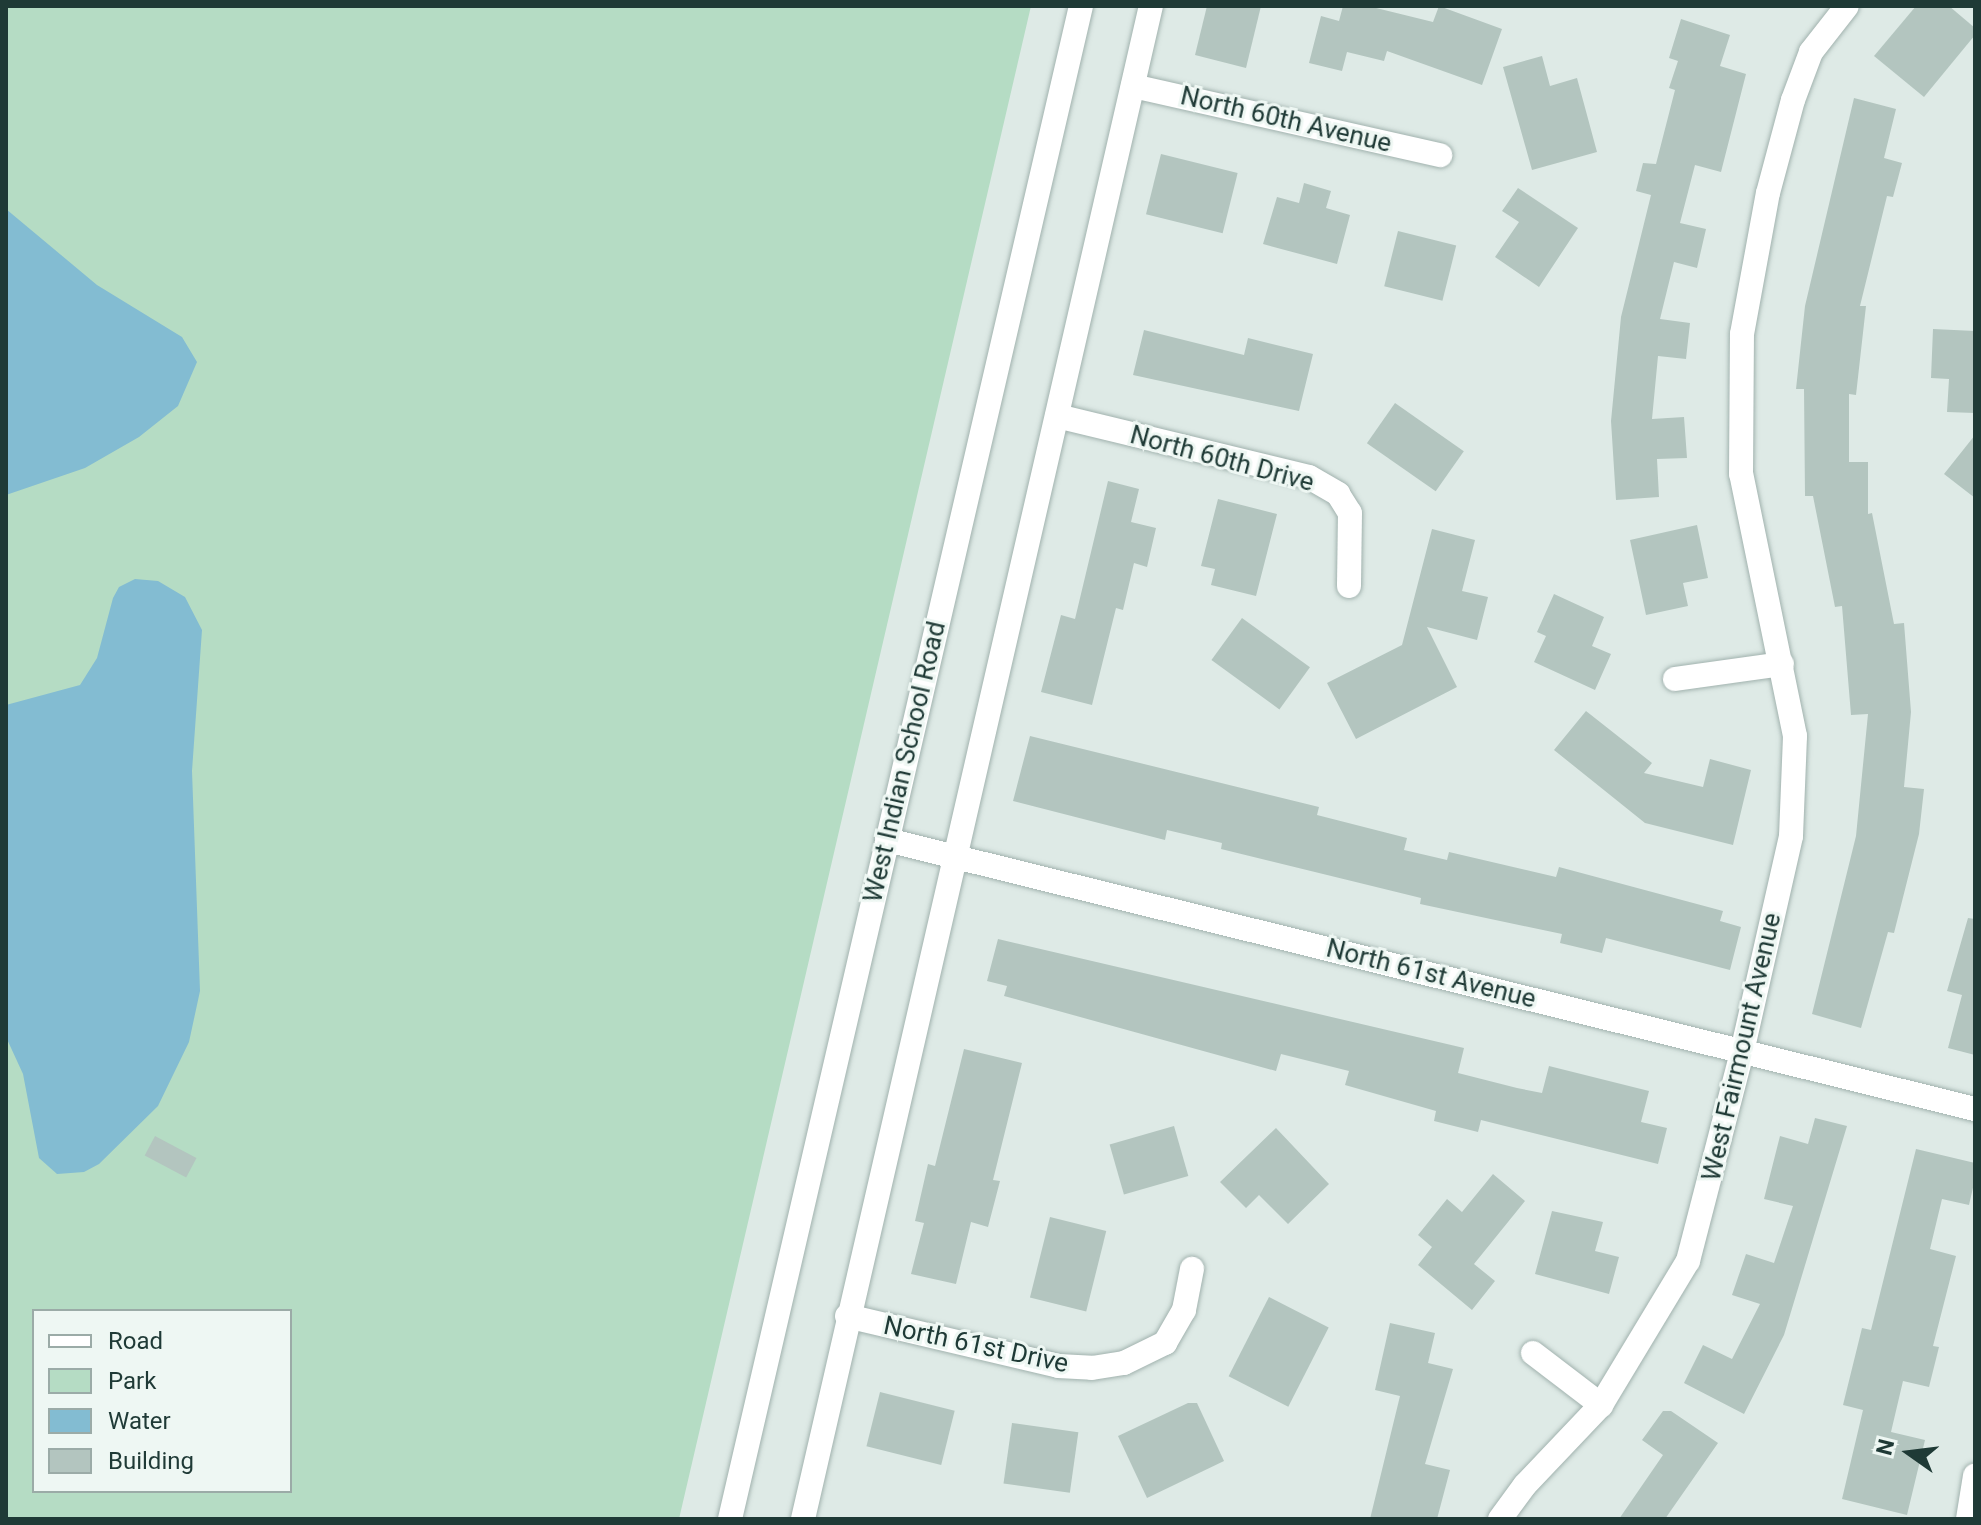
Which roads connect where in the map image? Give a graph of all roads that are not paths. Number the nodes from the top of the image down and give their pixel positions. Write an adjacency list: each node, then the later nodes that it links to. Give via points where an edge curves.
1 (1081, 6): 10 (street, West Indian School Road)
2 (1151, 6): 4 (street)
3 (1847, 6): 8 (street, West Fairmount Avenue, via 1811,52 1793,100 1765,208 1742,334 1741,474 1757,569)
4 (1133, 86): 5 (street, North 60th Avenue); 6 (street)
5 (1440, 155)
6 (1057, 416): 7 (street, North 60th Drive, via 1309,477 1338,494 1350,513); 11 (street)
7 (1349, 586)
8 (1782, 664): 9 (street); 12 (street, West Fairmount Avenue, via 1795,736 1791,836)
9 (1675, 679)
10 (887, 840): 11 (street, North 61st Avenue); 19 (street, West Indian School Road)
11 (956, 858): 12 (street, North 61st Avenue); 15 (street)
12 (1742, 1052): 13 (street, North 61st Avenue); 17 (street, West Fairmount Avenue, via 1688,1261)
13 (1975, 1109)
14 (1192, 1269): 15 (street, North 61st Drive, via 1184,1310 1165,1343 1124,1363 1092,1368 1058,1366)
15 (847, 1316): 20 (street)
16 (1533, 1353): 17 (street)
17 (1601, 1405): 21 (street, West Fairmount Avenue)
18 (1975, 1476): 22 (street)
19 (730, 1519)
20 (803, 1519)
21 (1500, 1519)
22 (1968, 1519)

